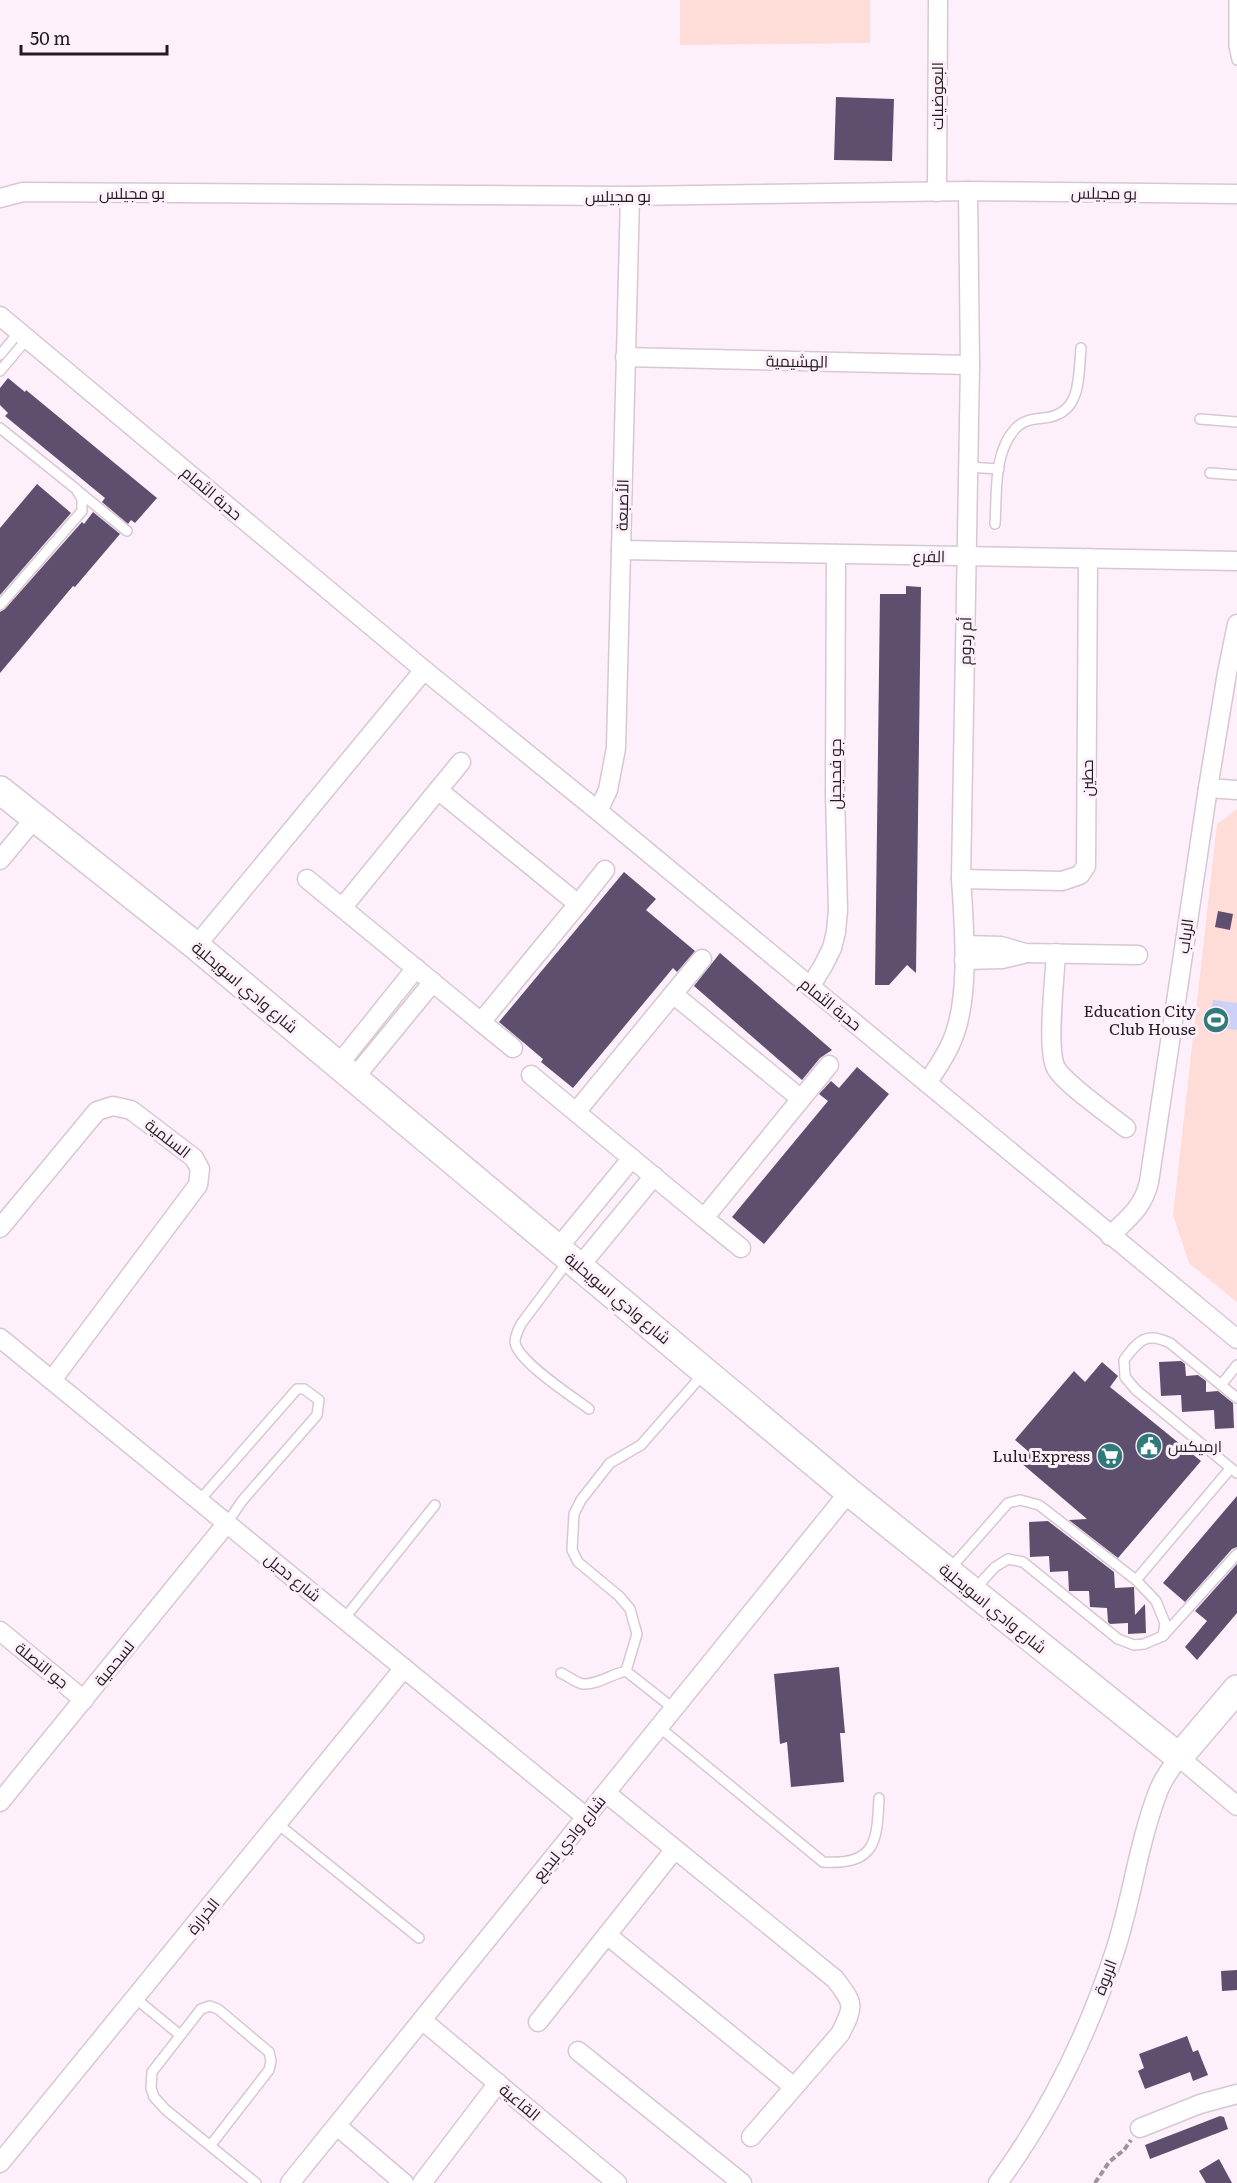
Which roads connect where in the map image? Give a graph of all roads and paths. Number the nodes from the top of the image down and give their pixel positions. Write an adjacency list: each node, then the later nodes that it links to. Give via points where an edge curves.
1 (938, 0): 5 (street, البعوضيات)
2 (1234, 0): 3 (lane)
3 (1237, 60)
4 (968, 191): 5 (street, بو مجيلس); 6 (street, بو مجيلس); 14 (street, أم ردوم)
5 (937, 192): 7 (street, بو مجيلس)
6 (1237, 194)
7 (630, 196): 8 (street, بو مجيلس, via 23,192); 13 (street, الأصبعة)
8 (0, 198)
9 (0, 316): 10 (street, حدبة الثمام)
10 (23, 336): 12 (lane); 15 (lane); 33 (street, حدبة الثمام)
11 (1081, 348): 20 (lane, via 1076,394 1070,405 1055,417 1024,421 1014,430)
12 (0, 355)
13 (625, 357): 14 (street, الهشيمية); 26 (street, الأصبعة)
14 (970, 365): 19 (street, أم ردوم)
15 (0, 371)
16 (1200, 419): 17 (lane)
17 (1237, 422)
18 (0, 428): 23 (lane)
19 (968, 467): 20 (lane); 28 (street, أم ردوم)
20 (999, 469): 24 (lane)
21 (1210, 472): 22 (lane)
22 (1237, 475)
23 (76, 489): 25 (lane); 31 (lane, via 82,511)
24 (995, 524)
25 (127, 531)
26 (621, 550): 27 (street, الفرع); 39 (street, الأصبعة, via 616,748 608,790)
27 (836, 554): 28 (street, الفرع); 54 (street, جو فحيحيل, via 838,910 832,948)
28 (966, 556): 29 (street, الفرع); 44 (street, أم ردوم)
29 (1088, 558): 30 (street, الفرع); 44 (street, حطين, via 1086,866 1080,875 1062,880)
30 (1237, 561)
31 (0, 605)
32 (1237, 624): 35 (street, الرباب)
33 (424, 670): 39 (street, حدبة الثمام); 47 (street)
34 (461, 762): 37 (street)
35 (1208, 788): 38 (street); 69 (street, الرباب, via 1147,1189 1140,1206)
36 (0, 790): 40 (street, شارع وادي اسويحلية)
37 (438, 790): 45 (street); 46 (street)
38 (1237, 790)
39 (598, 811): 54 (street, حدبة الثمام)
40 (34, 818): 41 (street); 47 (street, شارع وادي اسويحلية)
41 (0, 860)
42 (605, 870): 45 (street)
43 (307, 879): 46 (street)
44 (960, 879): 48 (street, أم ردوم)
45 (578, 904): 56 (street)
46 (342, 908): 52 (street)
47 (196, 946): 59 (street, شارع وادي اسويحلية)
48 (965, 953): 49 (street, via 1002,959 1025,953); 61 (street, أم ردوم, via 957,1028)
49 (1056, 953): 50 (street); 64 (street, via 1052,1045 1056,1068)
50 (1138, 955)
51 (702, 959): 55 (street)
52 (416, 968): 53 (street); 59 (street)
53 (433, 982): 56 (street); 59 (street)
54 (810, 987): 61 (street, حدبة الثمام)
55 (673, 994): 62 (street); 63 (street)
56 (482, 1022): 57 (street)
57 (513, 1048)
58 (829, 1065): 62 (street)
59 (347, 1070): 71 (street, شارع وادي اسويحلية)
60 (531, 1075): 63 (street)
61 (927, 1083): 69 (street, حدبة الثمام)
62 (801, 1099): 67 (street)
63 (576, 1112): 65 (street)
64 (1126, 1128)
65 (632, 1158): 66 (street); 71 (street)
66 (654, 1176): 67 (street); 71 (street)
67 (704, 1218): 70 (street)
68 (0, 1228): 76 (street, السلمية, via 97,1111 113,1106 131,1110 194,1158 200,1168 198,1185)
69 (1110, 1236): 73 (street, حدبة الثمام)
70 (741, 1248)
71 (570, 1257): 75 (street, شارع وادي اسويحلية); 79 (lane, via 521,1324 515,1344 530,1365)
72 (0, 1338): 76 (street, شارع دحيل)
73 (1237, 1340)
74 (1237, 1365): 77 (lane)
75 (705, 1371): 81 (street, شارع وادي اسويحلية); 93 (lane, via 641,1445 610,1463 574,1514 572,1550 578,1562 630,1609 637,1634)
76 (52, 1380): 82 (street, شارع دحيل)
77 (1221, 1385): 78 (lane); 80 (lane, via 1161,1338 1137,1342 1124,1359 1125,1377 1136,1390)
78 (1237, 1398)
79 (589, 1409)
80 (1233, 1471): 87 (lane)
81 (849, 1492): 86 (street, شارع وادي اسويحلية); 97 (street, شارع وادي لبديع)
82 (200, 1501): 84 (street, شارع دحيل); 84 (lane, via 297,1389 304,1389 319,1400 317,1415)
83 (435, 1505): 89 (lane)
84 (227, 1523): 89 (street, شارع دحيل); 96 (street, لسحمية)
85 (1237, 1554): 91 (lane)
86 (947, 1572): 87 (lane, via 1008,1503 1020,1500 1039,1505); 88 (street, شارع وادي اسويحلية)
87 (1136, 1581): 91 (lane, via 1156,1601 1165,1623)
88 (973, 1592): 91 (lane, via 995,1567 1011,1558 1023,1562 1118,1639 1134,1645); 99 (street, شارع وادي اسويحلية)
89 (344, 1619): 92 (street, شارع دحيل)
90 (0, 1631): 96 (street, جو النصلة)
91 (1163, 1636)
92 (404, 1668): 104 (street, شارع دحيل); 105 (street, الخرارة)
93 (626, 1671): 94 (lane, via 582,1684); 97 (lane)
94 (561, 1673)
95 (1237, 1689): 99 (street)
96 (84, 1700): 102 (street, لسحمية)
97 (674, 1709): 98 (street, شارع وادي لبديع)
98 (659, 1727): 100 (street, شارع وادي لبديع); 101 (lane, via 823,1862 845,1863 864,1854 877,1836)
99 (1179, 1757): 103 (street, شارع وادي اسويحلية); 128 (street, الربوة, via 1158,1791 1115,1951 1085,2031 1055,2095)
100 (606, 1793): 104 (street, شارع وادي لبديع); 106 (street)
101 (879, 1798)
102 (0, 1802)
103 (1237, 1806)
104 (586, 1817): 110 (street, شارع وادي لبديع)
105 (279, 1824): 108 (lane); 109 (street, الخرارة)
106 (675, 1850): 107 (street); 115 (street, via 835,1979 851,2000 850,2015 840,2034)
107 (607, 1935): 111 (street); 115 (street)
108 (419, 1938)
109 (135, 1998): 112 (lane); 121 (street, الخرارة)
110 (422, 2020): 114 (street, القاعية); 117 (street, شارع وادي لبديع)
111 (538, 2022)
112 (180, 2035): 120 (lane, via 152,2072 151,2088 166,2110); 120 (lane, via 201,2009 210,2006 269,2052 269,2070)
113 (578, 2051): 127 (street)
114 (498, 2083): 125 (street); 126 (street, القاعية)
115 (794, 2087): 119 (street)
116 (1237, 2094): 118 (street)
117 (337, 2126): 123 (street, شارع وادي لبديع); 124 (street)
118 (1140, 2128): 129 (path)
119 (751, 2137)
120 (210, 2146): 122 (lane)
121 (0, 2163)
122 (256, 2183)
123 (290, 2183)
124 (404, 2183)
125 (422, 2183)
126 (617, 2183)
127 (742, 2183)
128 (998, 2183)
129 (1095, 2183)

